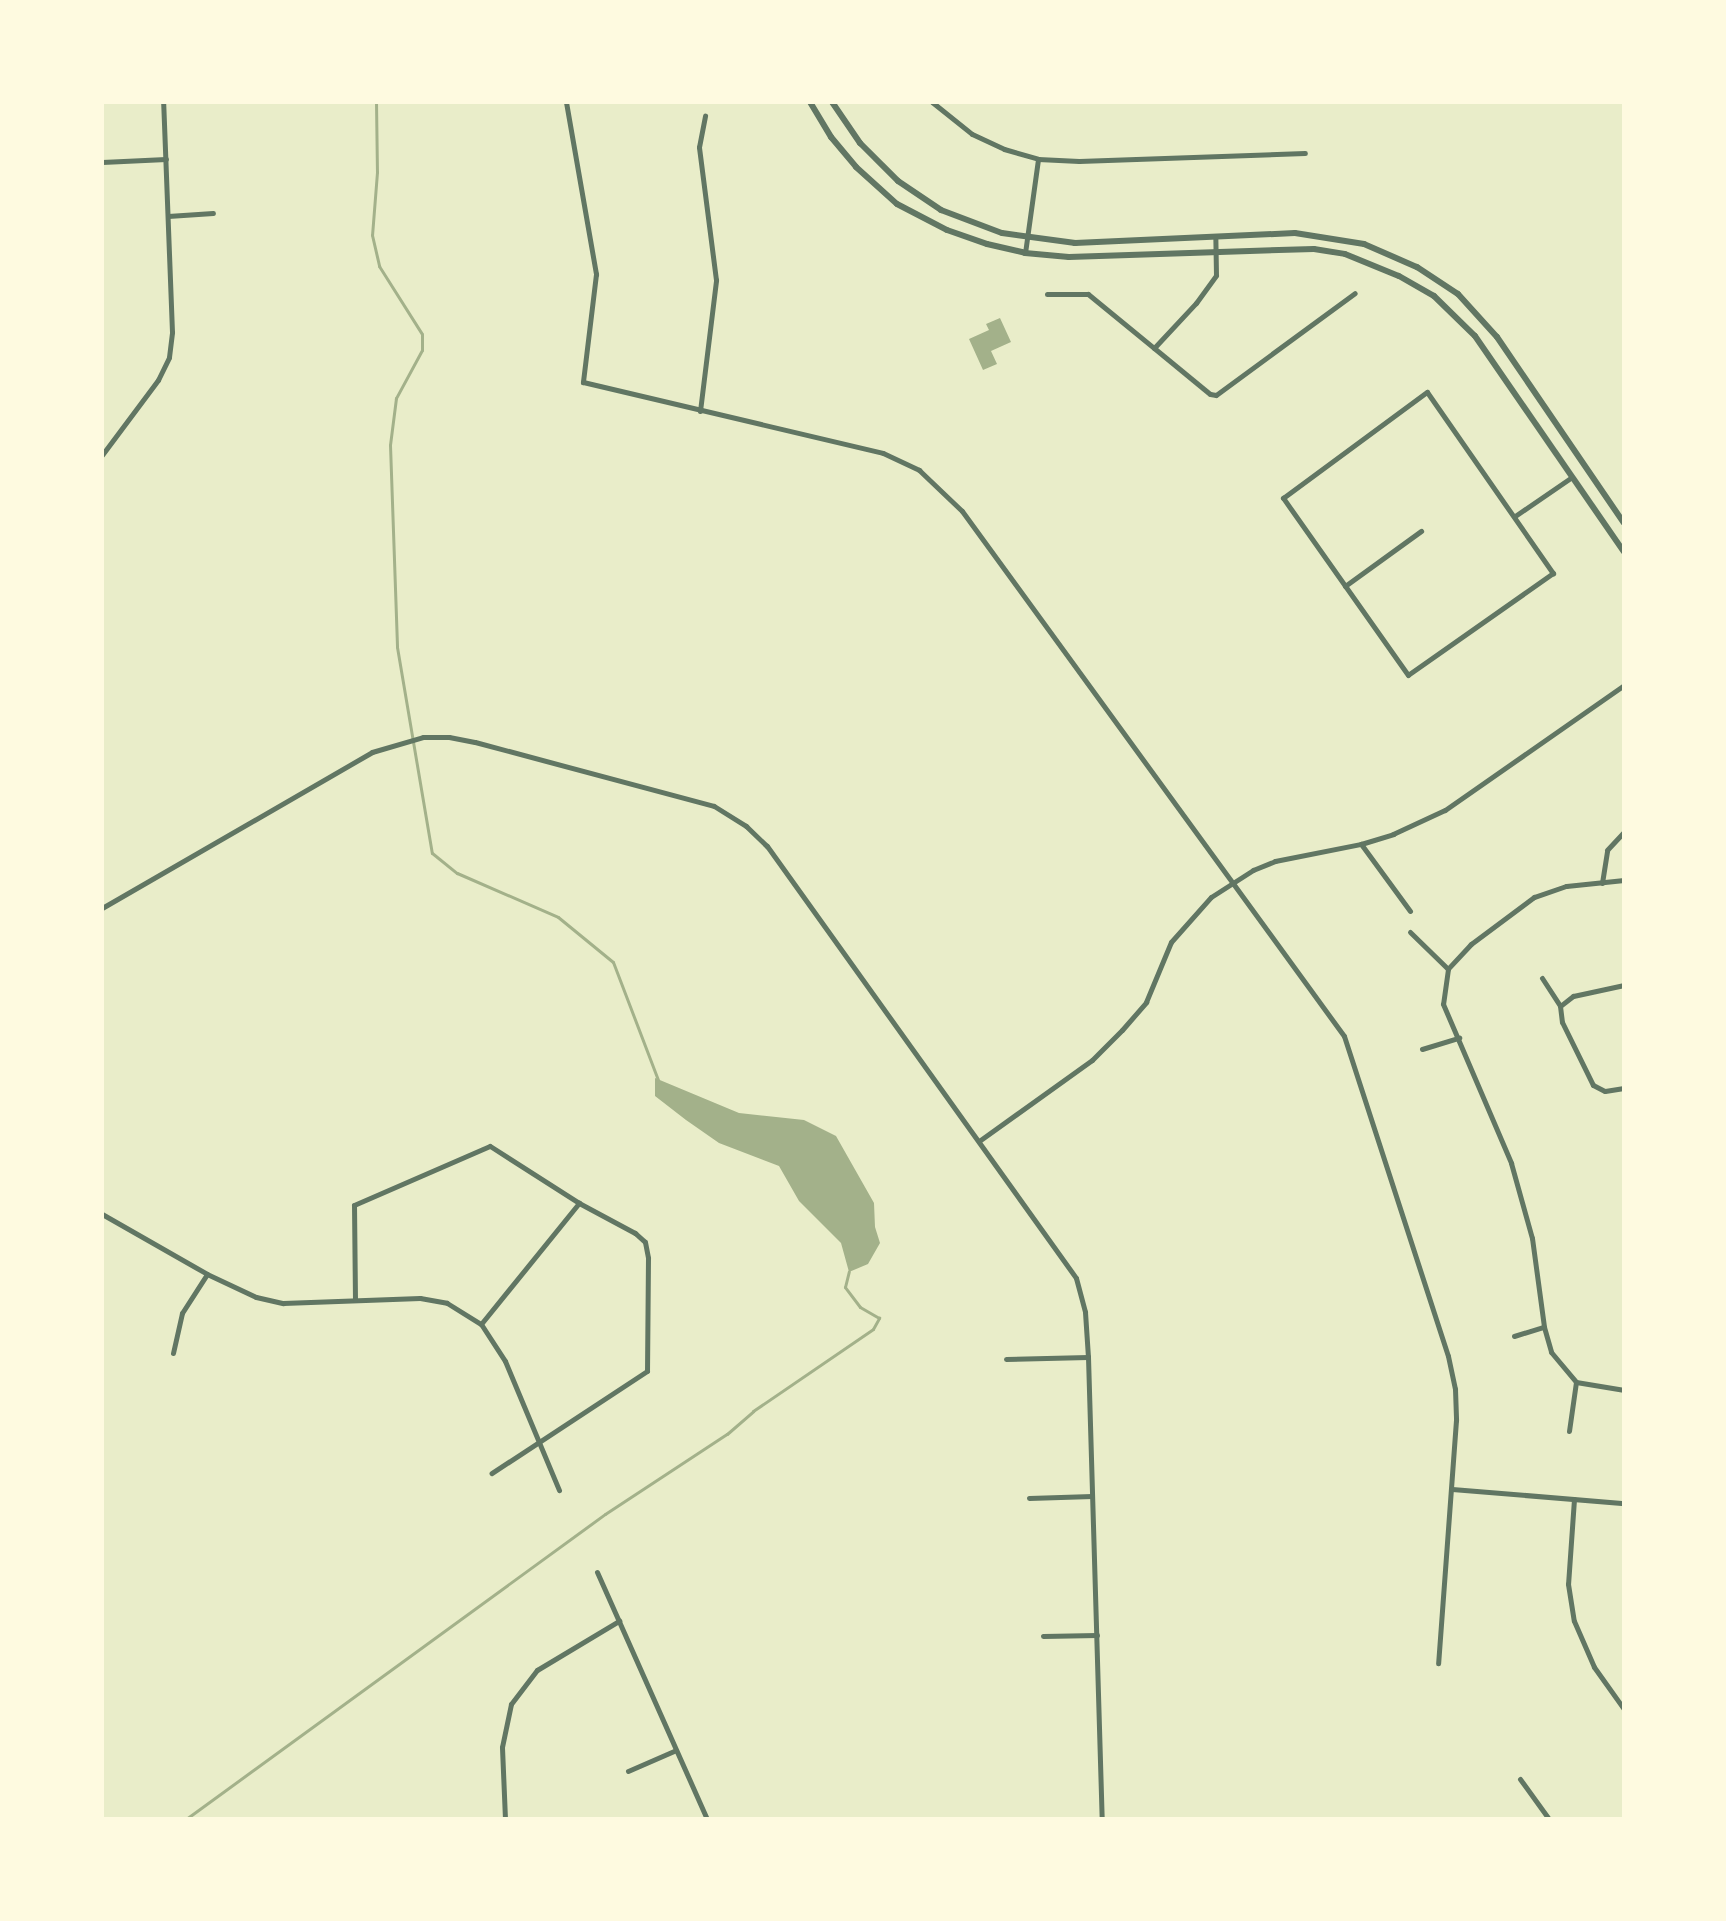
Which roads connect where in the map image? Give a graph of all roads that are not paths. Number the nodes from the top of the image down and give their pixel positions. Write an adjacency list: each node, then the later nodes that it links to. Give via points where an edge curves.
1 (163, 102): 8 (street)
2 (566, 102): 20 (street, via 596,274 583,382)
3 (810, 102): 16 (street, via 856,167 897,204 947,230)
4 (832, 102): 14 (street, via 860,143 919,196 974,224)
5 (932, 102): 9 (street, via 972,134)
6 (705, 116): 20 (street, via 699,147 716,280)
7 (1305, 153): 9 (street)
8 (166, 159): 10 (street); 12 (street)
9 (1038, 159): 14 (street)
10 (102, 162)
11 (213, 213): 12 (street)
12 (168, 216): 21 (street, via 169,357)
13 (1215, 236): 14 (street, via 1075,243); 15 (street); 24 (street, via 1295,233 1354,241 1417,267 1458,294 1497,337)
14 (1027, 238): 16 (street)
15 (1215, 251): 16 (street, via 1069,257); 19 (street, via 1216,275); 22 (street, via 1314,249 1345,254 1434,296 1475,336)
16 (1025, 253)
17 (1355, 293): 19 (street, via 1216,395)
18 (1047, 294): 19 (street, via 1088,294)
19 (1154, 348)
20 (700, 411): 32 (street, via 883,453 931,479 962,511)
21 (102, 455)
22 (1572, 477): 23 (street); 26 (street)
23 (1515, 516): 27 (street, via 1553,573 1408,675); 27 (street, via 1427,392 1283,498)
24 (1624, 523)
25 (1421, 531): 27 (street)
26 (1624, 552)
27 (1345, 586)
28 (1624, 685): 30 (street, via 1445,810)
29 (1624, 832): 33 (street, via 1607,850)
30 (1361, 844): 32 (street, via 1275,861); 35 (street)
31 (1624, 880): 33 (street)
32 (1234, 881): 44 (street, via 1191,916 1171,942 1146,1002 1092,1060); 60 (street, via 1344,1036 1448,1356 1456,1420)
33 (1602, 883): 37 (street, via 1566,886 1534,897 1471,944)
34 (102, 908): 44 (street, via 372,752 423,737 475,742 714,806 746,826 767,846)
35 (1410, 911)
36 (1410, 932): 37 (street)
37 (1448, 969): 41 (street, via 1443,1004)
38 (1542, 978): 40 (street)
39 (1624, 985): 40 (street, via 1573,996)
40 (1560, 1006): 43 (street, via 1562,1022 1593,1085 1605,1091)
41 (1459, 1038): 42 (street); 50 (street, via 1511,1163 1532,1238)
42 (1422, 1049)
43 (1624, 1088)
44 (979, 1141): 53 (street, via 1076,1278)
45 (579, 1203): 48 (street, via 490,1146 364,1198 354,1205 352,1218); 49 (street); 58 (street, via 645,1242 647,1371)
46 (102, 1214): 47 (street)
47 (207, 1274): 48 (street, via 256,1297 283,1303); 52 (street, via 182,1313)
48 (355, 1300): 49 (street, via 447,1303)
49 (481, 1324): 58 (street, via 505,1361)
50 (1544, 1327): 51 (street); 55 (street, via 1551,1352)
51 (1514, 1336)
52 (173, 1353)
53 (1088, 1357): 54 (street); 62 (street)
54 (1006, 1359)
55 (1576, 1382): 56 (street); 57 (street)
56 (1624, 1390)
57 (1569, 1431)
58 (541, 1442): 59 (street); 61 (street)
59 (492, 1473)
60 (1452, 1489): 64 (street); 70 (street)
61 (559, 1490)
62 (1092, 1496): 63 (street); 68 (street)
63 (1029, 1498)
64 (1574, 1499): 65 (street); 71 (street, via 1568,1584 1574,1621 1594,1667)
65 (1624, 1503)
66 (597, 1572): 67 (street)
67 (619, 1621): 72 (street); 75 (street, via 537,1670 511,1704 502,1747)
68 (1097, 1635): 69 (street); 77 (street)
69 (1043, 1636)
70 (1438, 1663)
71 (1624, 1709)
72 (676, 1750): 73 (street); 76 (street)
73 (628, 1771)
74 (1520, 1779): 78 (street)
75 (505, 1819)
76 (707, 1819)
77 (1102, 1819)
78 (1549, 1819)

